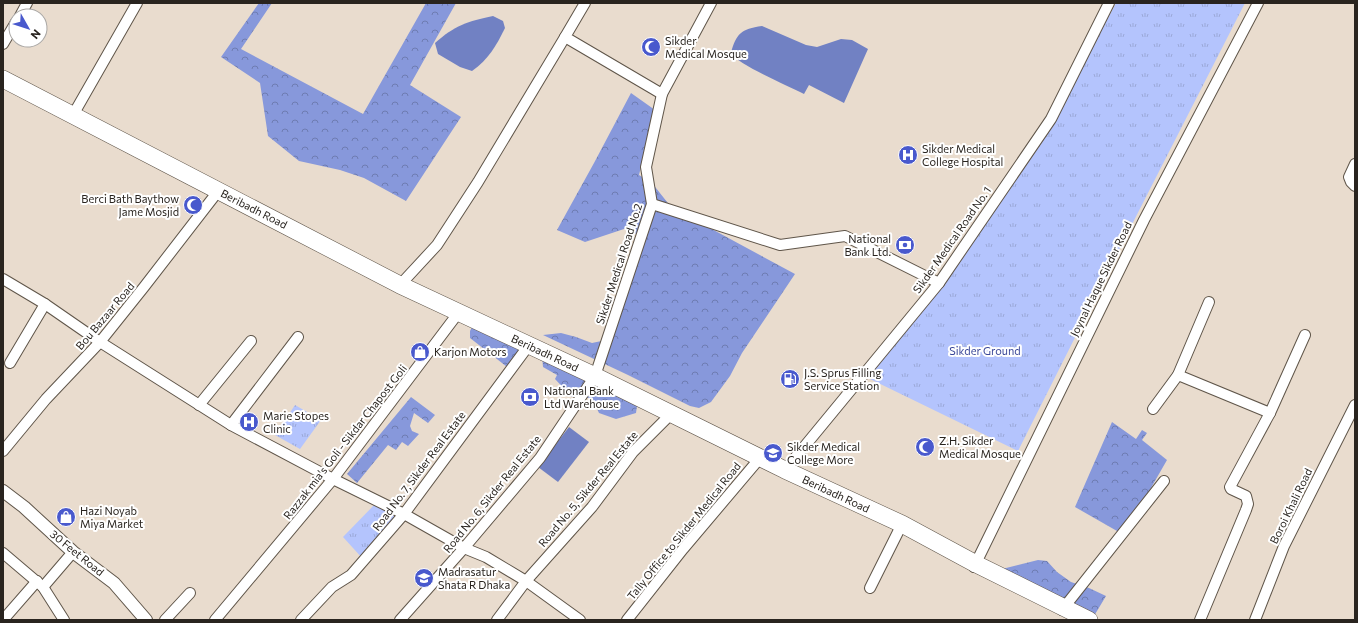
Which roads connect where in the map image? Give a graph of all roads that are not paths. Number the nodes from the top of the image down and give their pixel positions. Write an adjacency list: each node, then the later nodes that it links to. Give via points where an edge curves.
1 (137, 3): 9 (street)
2 (585, 3): 6 (street)
3 (711, 3): 8 (street, Sikder Medical Road No.2)
4 (1109, 3): 15 (street, Sikder Medical Road No. 1, via 1050,119)
5 (1258, 3): 45 (street, Joynal Haque Sikder Road, via 1144,220)
6 (565, 37): 8 (street); 16 (street, via 437,245)
7 (3, 80): 9 (highway, Beribadh Road)
8 (662, 94): 13 (street, Sikder Medical Road No.2, via 646,167)
9 (73, 115): 12 (highway, Beribadh Road)
10 (1355, 164): 11 (street, via 1349,177)
11 (1355, 186)
12 (219, 190): 16 (highway, Beribadh Road); 23 (street, Bou Bazaar Road)
13 (652, 204): 15 (street, via 780,245 845,236); 27 (street, Sikder Medical Road No.2)
14 (3, 279): 18 (street)
15 (939, 283): 36 (street, Sikder Medical Road No. 1)
16 (400, 285): 19 (highway, Beribadh Road)
17 (1209, 302): 26 (street)
18 (45, 304): 23 (street); 25 (street)
19 (459, 312): 24 (highway, Beribadh Road); 37 (street, Razzak mia's Goli - Sikdar Chapost Goli)
20 (1305, 335): 31 (street)
21 (298, 337): 33 (street)
22 (251, 341): 28 (street)
23 (100, 342): 28 (street); 34 (street, Bou Bazaar Road, via 46,399)
24 (529, 345): 27 (highway, Beribadh Road); 40 (street, Road No. 7, Sikder Real Estate)
25 (10, 363)
26 (1178, 375): 30 (street); 31 (street)
27 (595, 376): 32 (highway, Beribadh Road); 42 (street, Road No. 6, Sikder Real Estate, via 540,458)
28 (199, 405): 33 (street)
29 (1355, 405): 63 (street, Boroi Khali Road, via 1284,546)
30 (1154, 409)
31 (1270, 413): 62 (street, via 1230,487 1246,496 1248,504)
32 (672, 414): 35 (highway, Beribadh Road); 46 (street, Road No. 5, Sikder Real Estate, via 633,452 592,507)
33 (231, 425): 37 (street)
34 (3, 451)
35 (760, 458): 36 (highway, Beribadh Road); 60 (street, Tally Office to Sikder Medical Road)
36 (785, 470): 41 (highway, Beribadh Road)
37 (333, 479): 40 (street); 55 (street, Razzak mia's Goli - Sikdar Chapost Goli)
38 (1164, 481): 50 (street)
39 (3, 491): 43 (street, 30 Feet Road)
40 (404, 514): 42 (street); 56 (street, Road No. 7, Sikder Real Estate, via 351,575 332,587)
41 (902, 524): 45 (highway, Beribadh Road); 48 (street)
42 (464, 548): 46 (street, via 486,557); 57 (street, Road No. 6, Sikder Real Estate)
43 (73, 552): 47 (street); 53 (street, 30 Feet Road, via 114,583)
44 (3, 553): 47 (street)
45 (975, 567): 50 (highway, Beribadh Road)
46 (526, 581): 58 (street, Road No. 5, Sikder Real Estate); 59 (street)
47 (40, 584): 51 (street); 52 (street)
48 (870, 588)
49 (190, 593): 54 (street)
50 (1062, 608): 61 (highway, Beribadh Road)
51 (7, 619)
52 (64, 620)
53 (146, 620)
54 (166, 620)
55 (215, 620)
56 (302, 620)
57 (400, 620)
58 (497, 620)
59 (580, 620)
60 (627, 620)
61 (1090, 620)
62 (1200, 620)
63 (1255, 620)

